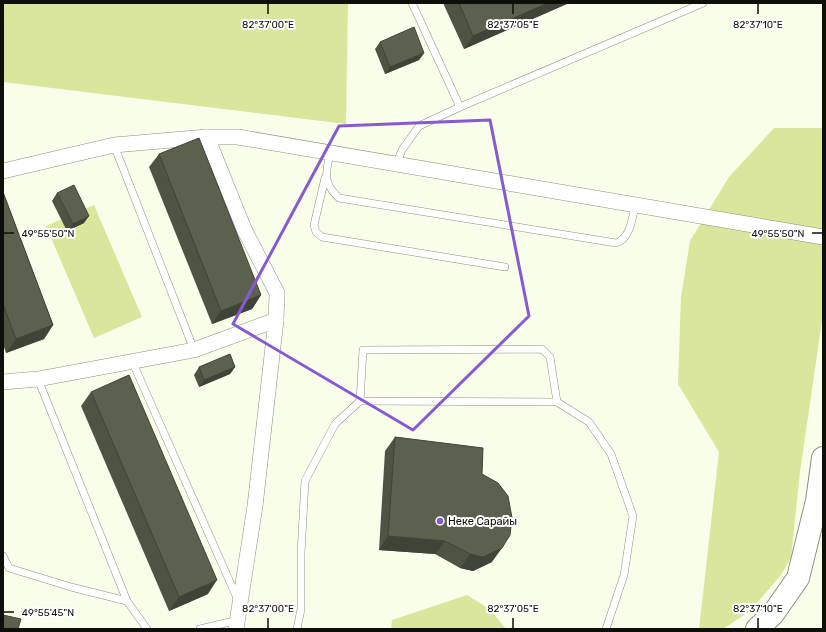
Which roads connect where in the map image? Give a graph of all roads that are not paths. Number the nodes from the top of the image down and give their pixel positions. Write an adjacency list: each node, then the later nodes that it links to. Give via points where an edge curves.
1 (412, 3): 3 (lane)
2 (703, 3): 3 (lane)
3 (460, 107): 7 (lane, via 419,126 402,150)
4 (207, 137): 5 (street); 6 (street, via 238,137); 13 (street, via 244,229 277,293)
5 (114, 145): 8 (street); 14 (lane)
6 (330, 153): 7 (street); 9 (lane)
7 (396, 165): 10 (street)
8 (3, 171)
9 (325, 178): 10 (lane, via 332,192 339,198 616,243 626,237); 12 (lane, via 314,225 316,232 322,237)
10 (635, 206): 11 (street)
11 (823, 238)
12 (505, 267)
13 (276, 320): 14 (street); 23 (street, via 255,506)
14 (194, 350): 15 (street)
15 (132, 361): 16 (street); 23 (lane)
16 (38, 379): 17 (street); 22 (lane)
17 (3, 382)
18 (360, 402): 19 (lane); 19 (lane, via 363,350 542,349 550,357); 27 (lane, via 335,424 305,481 300,553 301,609)
19 (557, 402): 28 (lane, via 589,422 612,454 633,516 624,575)
20 (823, 458): 29 (main road, via 817,501 798,578 774,614)
21 (3, 556): 22 (lane, via 9,568 71,587)
22 (127, 600): 25 (lane)
23 (240, 605): 24 (street)
24 (237, 625): 26 (lane)
25 (147, 629)
26 (200, 629)
27 (297, 629)
28 (606, 629)
29 (757, 629)

